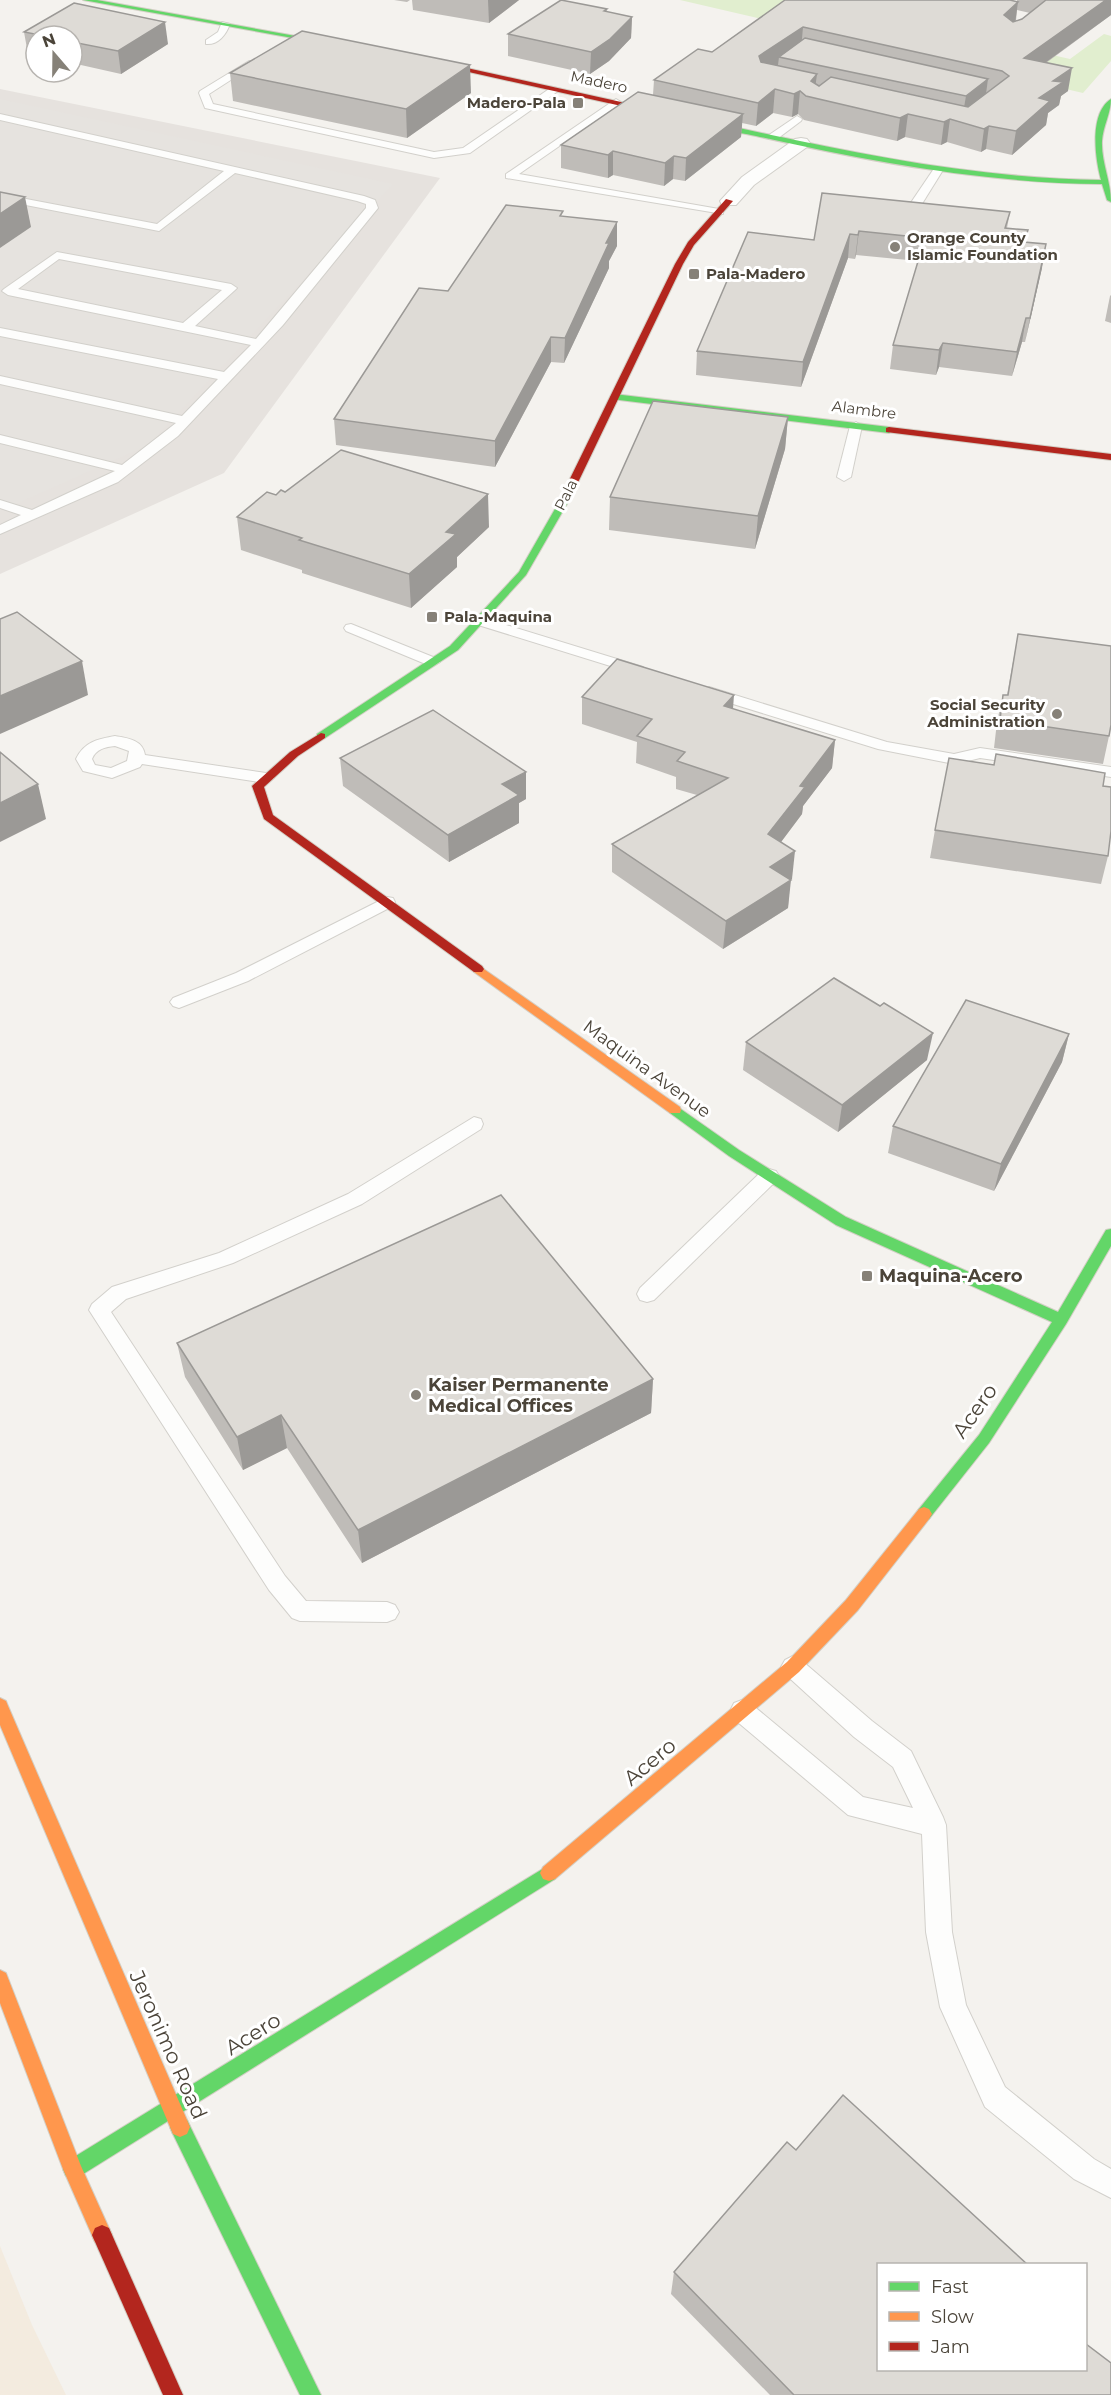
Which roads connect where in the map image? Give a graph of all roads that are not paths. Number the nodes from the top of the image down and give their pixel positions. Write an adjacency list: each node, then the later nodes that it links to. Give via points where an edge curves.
1 (83, 2): 2 (street)
2 (225, 24): 3 (lane, via 222,33); 4 (street, via 289,40)
3 (209, 42)
4 (348, 46)
5 (263, 57): 7 (lane, via 204,93 209,106 434,155 466,151)
6 (413, 58): 7 (street, Madero)
7 (556, 89): 8 (street, Madero)
8 (616, 102): 12 (street, Madero); 19 (lane, via 510,177)
9 (1111, 102): 16 (street, via 1098,127 1098,163)
10 (0, 117): 14 (lane)
11 (797, 119): 12 (lane)
12 (773, 137): 13 (street, Madero)
13 (801, 143): 15 (street, Madero); 19 (street, Pala, via 748,181)
14 (233, 169): 17 (lane, via 159,228); 23 (lane, via 360,198 371,202 372,208)
15 (938, 170): 16 (street, Madero, via 1060,183); 20 (lane)
16 (1105, 182): 18 (street)
17 (0, 197)
18 (1111, 200)
19 (724, 206): 26 (street, Pala, via 679,264)
20 (914, 207)
21 (185, 328): 21 (lane, via 86,307 8,291 57,255 231,288); 23 (lane)
22 (0, 332): 24 (lane)
23 (260, 344): 24 (lane)
24 (228, 377): 27 (lane)
25 (0, 380): 27 (lane)
26 (614, 397): 28 (street, Alambre); 36 (street, Pala, via 566,498 523,573)
27 (185, 421): 31 (lane)
28 (856, 426): 30 (street, Alambre); 32 (lane)
29 (0, 439): 31 (lane)
30 (1111, 457)
31 (125, 470): 34 (lane)
32 (844, 477)
33 (0, 504): 34 (lane)
34 (33, 515): 35 (lane)
35 (0, 530)
36 (480, 621): 38 (street, Pala, via 454,648); 39 (lane)
37 (351, 627): 38 (lane)
38 (433, 662): 45 (street, Pala, via 294,754)
39 (650, 674)
40 (694, 687): 42 (lane, via 884,746)
41 (138, 759): 45 (lane)
42 (954, 759): 43 (lane, via 980,753); 44 (lane, via 976,773)
43 (1111, 772)
44 (988, 775)
45 (262, 782): 46 (street, Maquina Avenue, via 268,817)
46 (387, 902): 47 (lane, via 242,977); 49 (street, Maquina Avenue)
47 (179, 1002)
48 (474, 1124): 53 (lane, via 356,1199 226,1258 119,1293 99,1310 277,1583 300,1611)
49 (769, 1176): 51 (lane); 52 (street, Maquina Avenue, via 851,1226)
50 (1111, 1234): 52 (street, Acero)
51 (647, 1294)
52 (1061, 1320): 54 (street, Acero, via 984,1439 852,1605)
53 (387, 1612)
54 (792, 1667): 56 (street, Acero); 57 (lane, via 902,1759)
55 (0, 1706): 59 (street, Jeronimo Road)
56 (742, 1711): 57 (lane, via 857,1807); 59 (street, Acero, via 560,1866)
57 (934, 1825): 61 (lane, via 939,1932 953,2007 996,2097 1084,2169)
58 (0, 1979): 60 (street)
59 (172, 2110): 60 (street, Acero); 63 (street, Jeronimo Road)
60 (73, 2169): 62 (street)
61 (1111, 2184)
62 (173, 2395)
63 (310, 2395)

